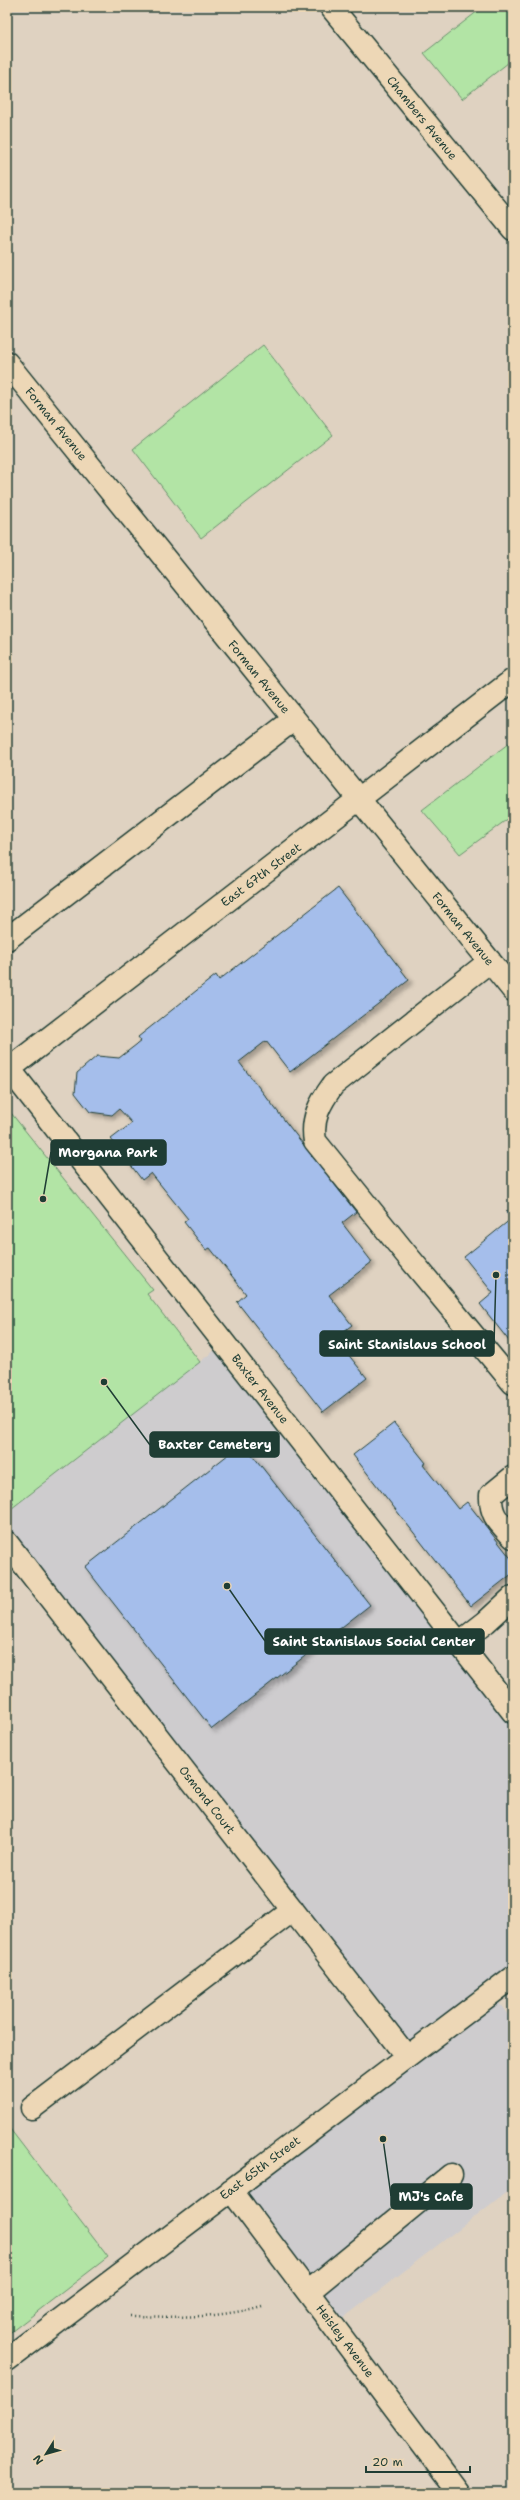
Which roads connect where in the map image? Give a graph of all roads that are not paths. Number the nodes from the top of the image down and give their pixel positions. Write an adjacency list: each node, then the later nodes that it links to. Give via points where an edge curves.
1 (331, 7): 2 (street, Chambers Avenue)
2 (513, 229)
3 (7, 363): 5 (street, Forman Avenue)
4 (513, 680): 6 (street, East 67th Street)
5 (293, 720): 6 (street, Forman Avenue); 7 (street)
6 (358, 800): 8 (street, Forman Avenue); 10 (street, East 67th Street)
7 (7, 939)
8 (490, 961): 9 (street, Forman Avenue); 11 (street, via 333,1085 316,1112 313,1129 315,1141)
9 (513, 990)
10 (8, 1067): 16 (street, Baxter Avenue)
11 (513, 1383)
12 (513, 1477): 13 (street, via 491,1495 491,1509 496,1519)
13 (513, 1537)
14 (7, 1543): 18 (street, Osmond Court)
15 (513, 1597): 16 (street)
16 (459, 1643): 17 (street, Baxter Avenue)
17 (513, 1712)
18 (293, 1910): 20 (street, Osmond Court); 21 (street)
19 (513, 1977): 20 (street, East 65th Street)
20 (407, 2057): 23 (street, East 65th Street)
21 (32, 2108)
22 (451, 2175): 24 (street)
23 (231, 2190): 24 (street, Heisley Avenue); 25 (street, East 65th Street)
24 (308, 2292): 26 (street, Heisley Avenue)
25 (7, 2360)
26 (459, 2493)

